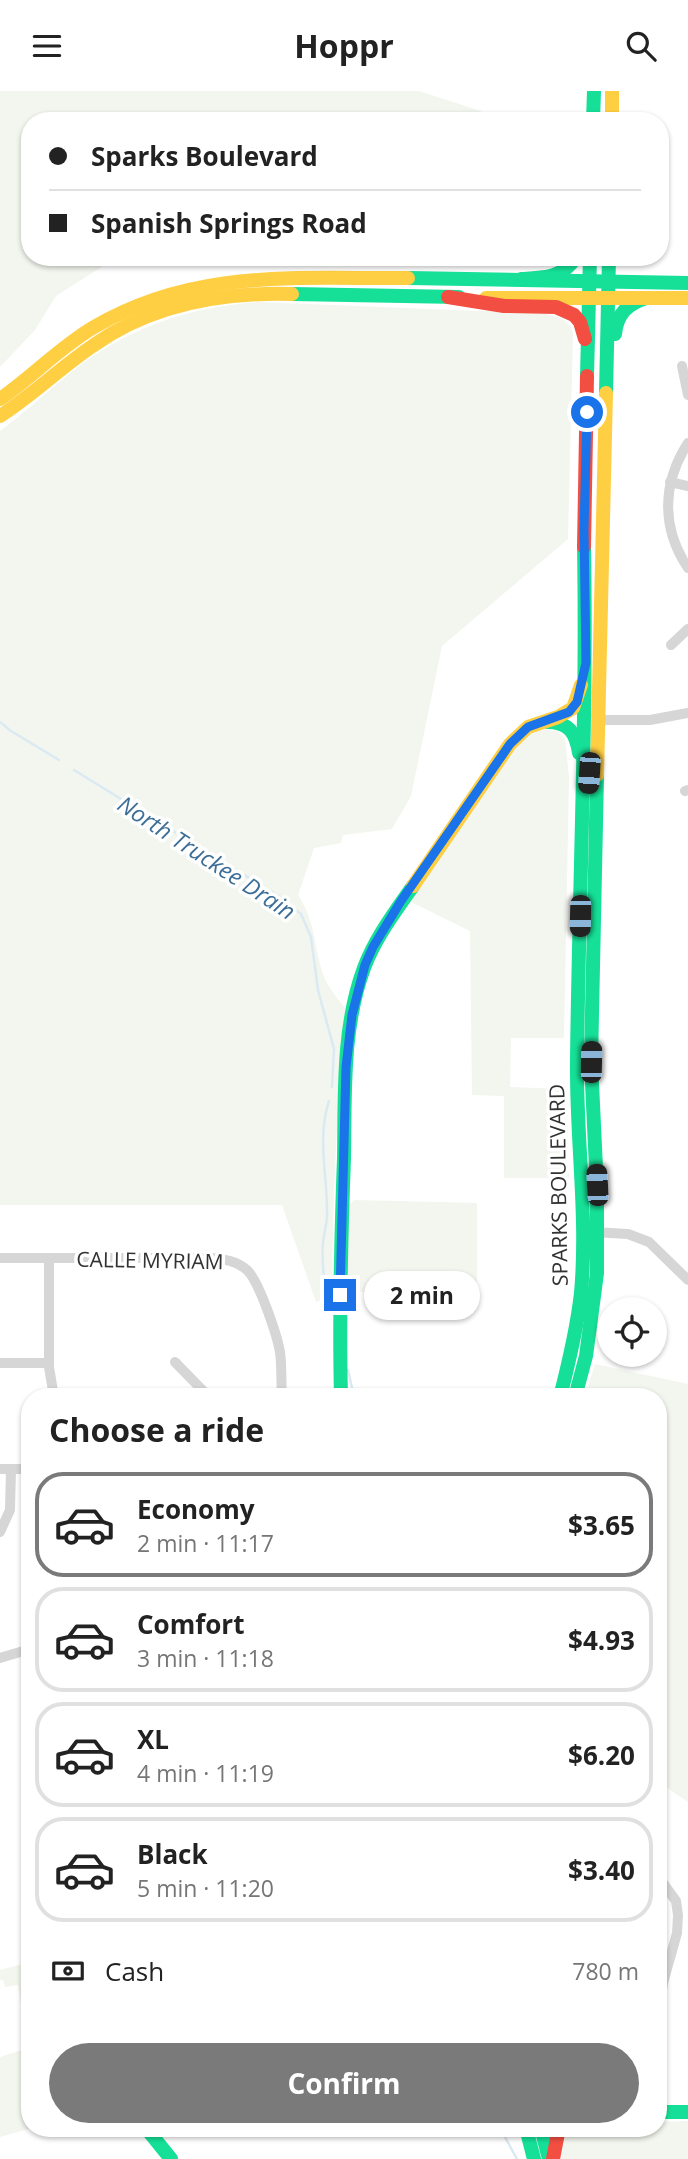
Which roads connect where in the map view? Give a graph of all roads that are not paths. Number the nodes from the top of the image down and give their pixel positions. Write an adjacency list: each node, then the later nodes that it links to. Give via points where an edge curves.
1 (594, 91): 3 (main road)
2 (612, 91): 4 (main road)
3 (593, 112)
4 (612, 112)
5 (570, 266): 8 (main road, via 558,276)
6 (590, 266): 9 (main road, SPARKS BOULEVARD)
7 (609, 266): 10 (main road, SPARKS BOULEVARD)
8 (521, 279): 9 (main road); 20 (main road, via 255,279 188,288 96,326)
9 (590, 280): 10 (main road); 15 (main road, SPARKS BOULEVARD)
10 (610, 282): 11 (main road); 16 (main road, SPARKS BOULEVARD)
11 (688, 283)
12 (448, 297): 15 (main road); 17 (main road, via 566,311 580,321); 21 (main road, via 254,293 201,300 110,335)
13 (646, 298): 14 (main road); 16 (main road); 22 (main road, via 627,305 617,321)
14 (688, 298)
15 (589, 299): 16 (main road); 17 (main road, SPARKS BOULEVARD)
16 (609, 299): 22 (main road, SPARKS BOULEVARD)
17 (588, 352): 27 (main road, SPARKS BOULEVARD)
18 (682, 366): 19 (street)
19 (688, 395)
20 (0, 399)
21 (0, 416)
22 (605, 420): 32 (main road, SPARKS BOULEVARD)
23 (688, 443): 24 (street)
24 (670, 482): 25 (street); 26 (street, via 670,527)
25 (688, 487)
26 (688, 568)
27 (585, 572): 30 (main road, SPARKS BOULEVARD); 32 (main road, via 593,631 592,711)
28 (688, 629): 29 (street)
29 (671, 645)
30 (586, 663): 33 (main road, via 573,708); 34 (main road, SPARKS BOULEVARD)
31 (688, 713): 32 (street, via 649,720)
32 (599, 720): 35 (main road, via 592,730); 36 (main road, SPARKS BOULEVARD)
33 (542, 722): 34 (main road, via 561,722 572,728); 46 (main road, via 528,727 510,744 463,811 379,936 357,990 345,1094)
34 (583, 772): 35 (main road, SPARKS BOULEVARD)
35 (581, 860): 36 (main road, SPARKS BOULEVARD, via 577,1086)
36 (589, 1232): 39 (street, via 628,1234 649,1242); 47 (main road, SPARKS BOULEVARD, via 579,1314); 48 (main road, SPARKS BOULEVARD, via 595,1298)
37 (0, 1258): 38 (street, CALLE MYRIAM)
38 (49, 1258): 42 (street); 45 (street, CALLE MYRIAM, via 211,1258 241,1265 258,1287 278,1346)
39 (688, 1280)
40 (175, 1362): 44 (street)
41 (0, 1363): 42 (street)
42 (49, 1363): 43 (street)
43 (52, 1388)
44 (200, 1388)
45 (281, 1388)
46 (341, 1388)
47 (563, 1388)
48 (578, 1388)
49 (6, 1469): 50 (street, via 10,1510)
50 (0, 1532)
51 (21, 1652): 52 (street)
52 (0, 1658)
53 (667, 1888): 54 (street, via 676,1901 678,1915)
54 (667, 1969)
55 (667, 2112): 56 (main road)
56 (688, 2112)
57 (154, 2137): 61 (main road)
58 (528, 2137): 62 (main road)
59 (544, 2137): 63 (main road)
60 (557, 2137): 63 (main road)
61 (172, 2159)
62 (534, 2159)
63 (551, 2159)

